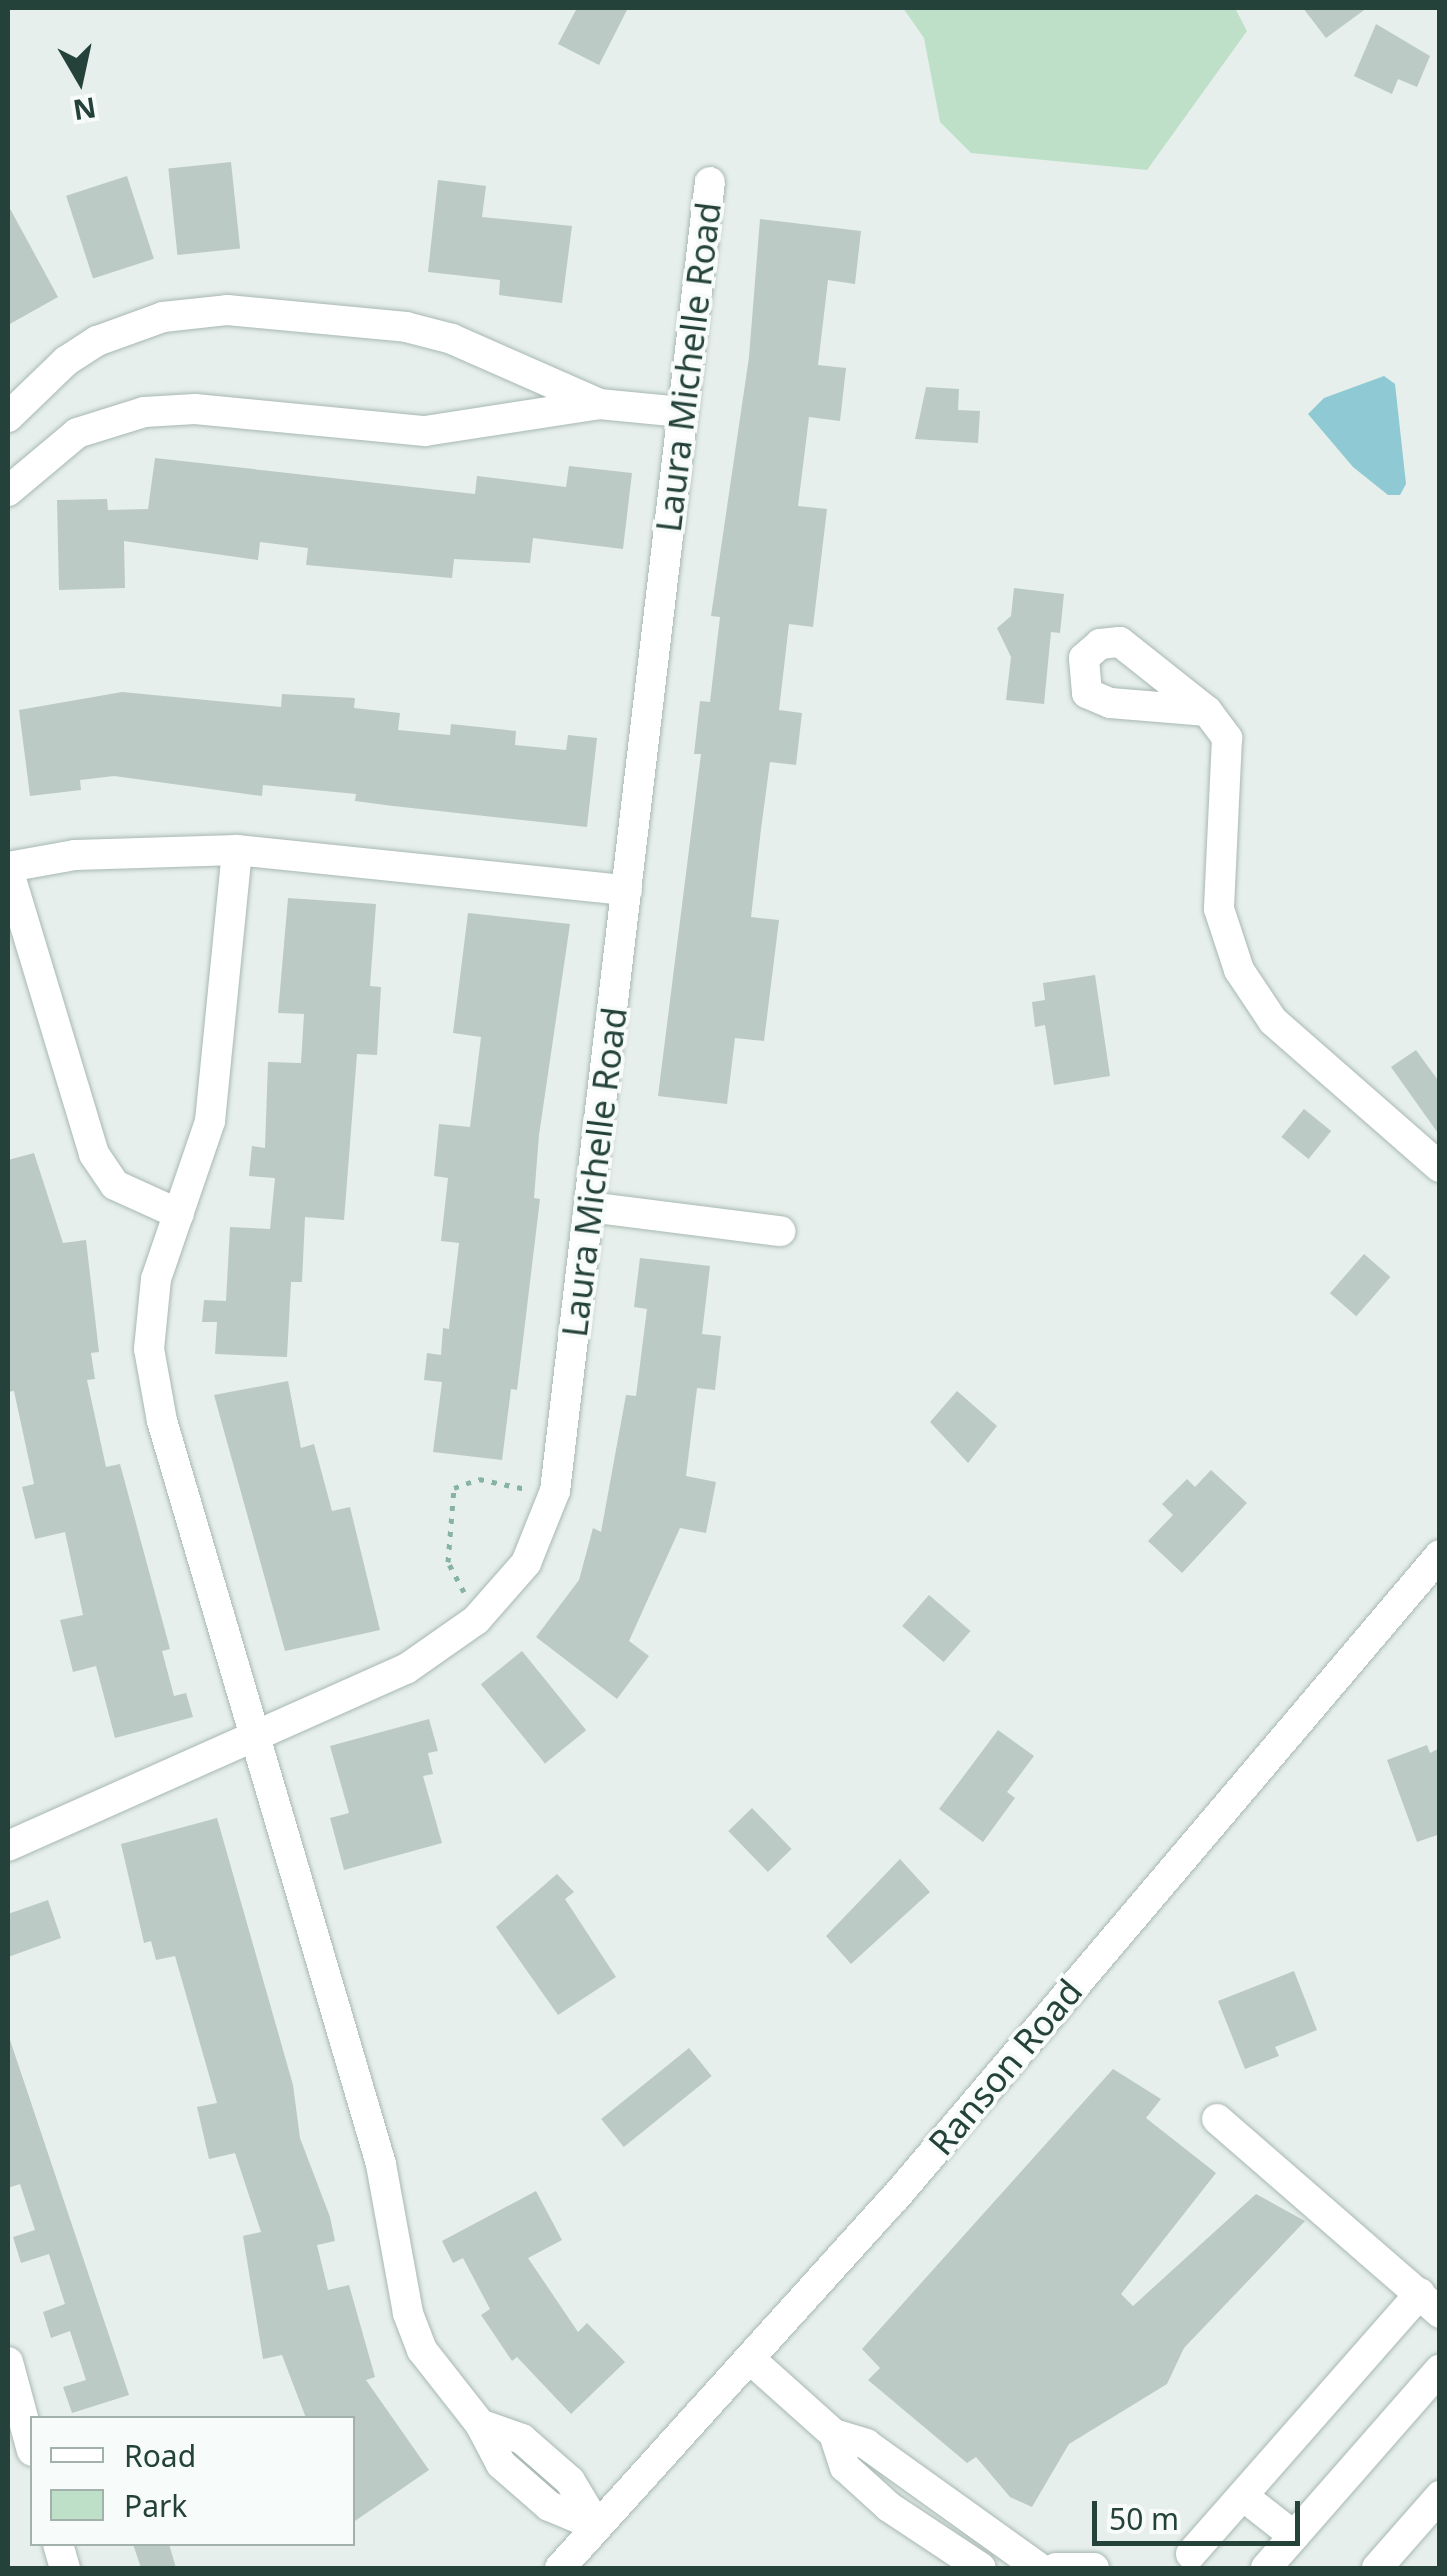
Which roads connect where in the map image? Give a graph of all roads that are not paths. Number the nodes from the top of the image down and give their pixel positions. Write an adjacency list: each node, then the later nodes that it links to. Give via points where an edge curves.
1 (710, 182): 3 (street, Laura Michelle Road)
2 (599, 404): 3 (street); 4 (street, via 452,338 406,327 227,310 164,316 97,341); 5 (street, via 425,432 194,410 144,412 77,433)
3 (682, 412): 9 (street, Laura Michelle Road)
4 (8, 417)
5 (8, 491)
6 (1208, 711): 10 (street, via 1227,738 1219,909 1238,970 1273,1021)
7 (237, 850): 8 (street, via 76,855); 9 (street); 12 (street, via 210,1121)
8 (8, 868): 12 (street, via 94,1154 115,1185)
9 (627, 890): 11 (street, Laura Michelle Road)
10 (1440, 1166)
11 (589, 1208): 13 (street); 16 (street, Laura Michelle Road, via 555,1491 526,1563 476,1620 406,1668)
12 (179, 1214): 16 (street, via 156,1279 149,1349 153,1385)
13 (780, 1230)
14 (1440, 1555): 15 (street, Ranson Road)
15 (1428, 1591): 20 (street, Ranson Road)
16 (254, 1734): 17 (street, Laura Michelle Road); 27 (street, via 381,2164 408,2313 422,2350 480,2424 501,2464 549,2506)
17 (11, 1834)
18 (1217, 2119): 19 (street)
19 (1430, 2303): 25 (street)
20 (750, 2359): 23 (street); 27 (street, Ranson Road)
21 (8, 2362): 24 (street)
22 (1440, 2368): 28 (street)
23 (834, 2434): 31 (street, via 845,2467 888,2508); 32 (street, via 866,2444)
24 (30, 2444)
25 (1243, 2496): 28 (street); 29 (street)
26 (1440, 2496): 36 (street)
27 (597, 2526): 30 (street, Ranson Road)
28 (1294, 2536): 35 (street)
29 (1191, 2554)
30 (560, 2568)
31 (981, 2568)
32 (1038, 2568)
33 (1056, 2568): 34 (street)
34 (1094, 2568)
35 (1266, 2568)
36 (1377, 2568)

